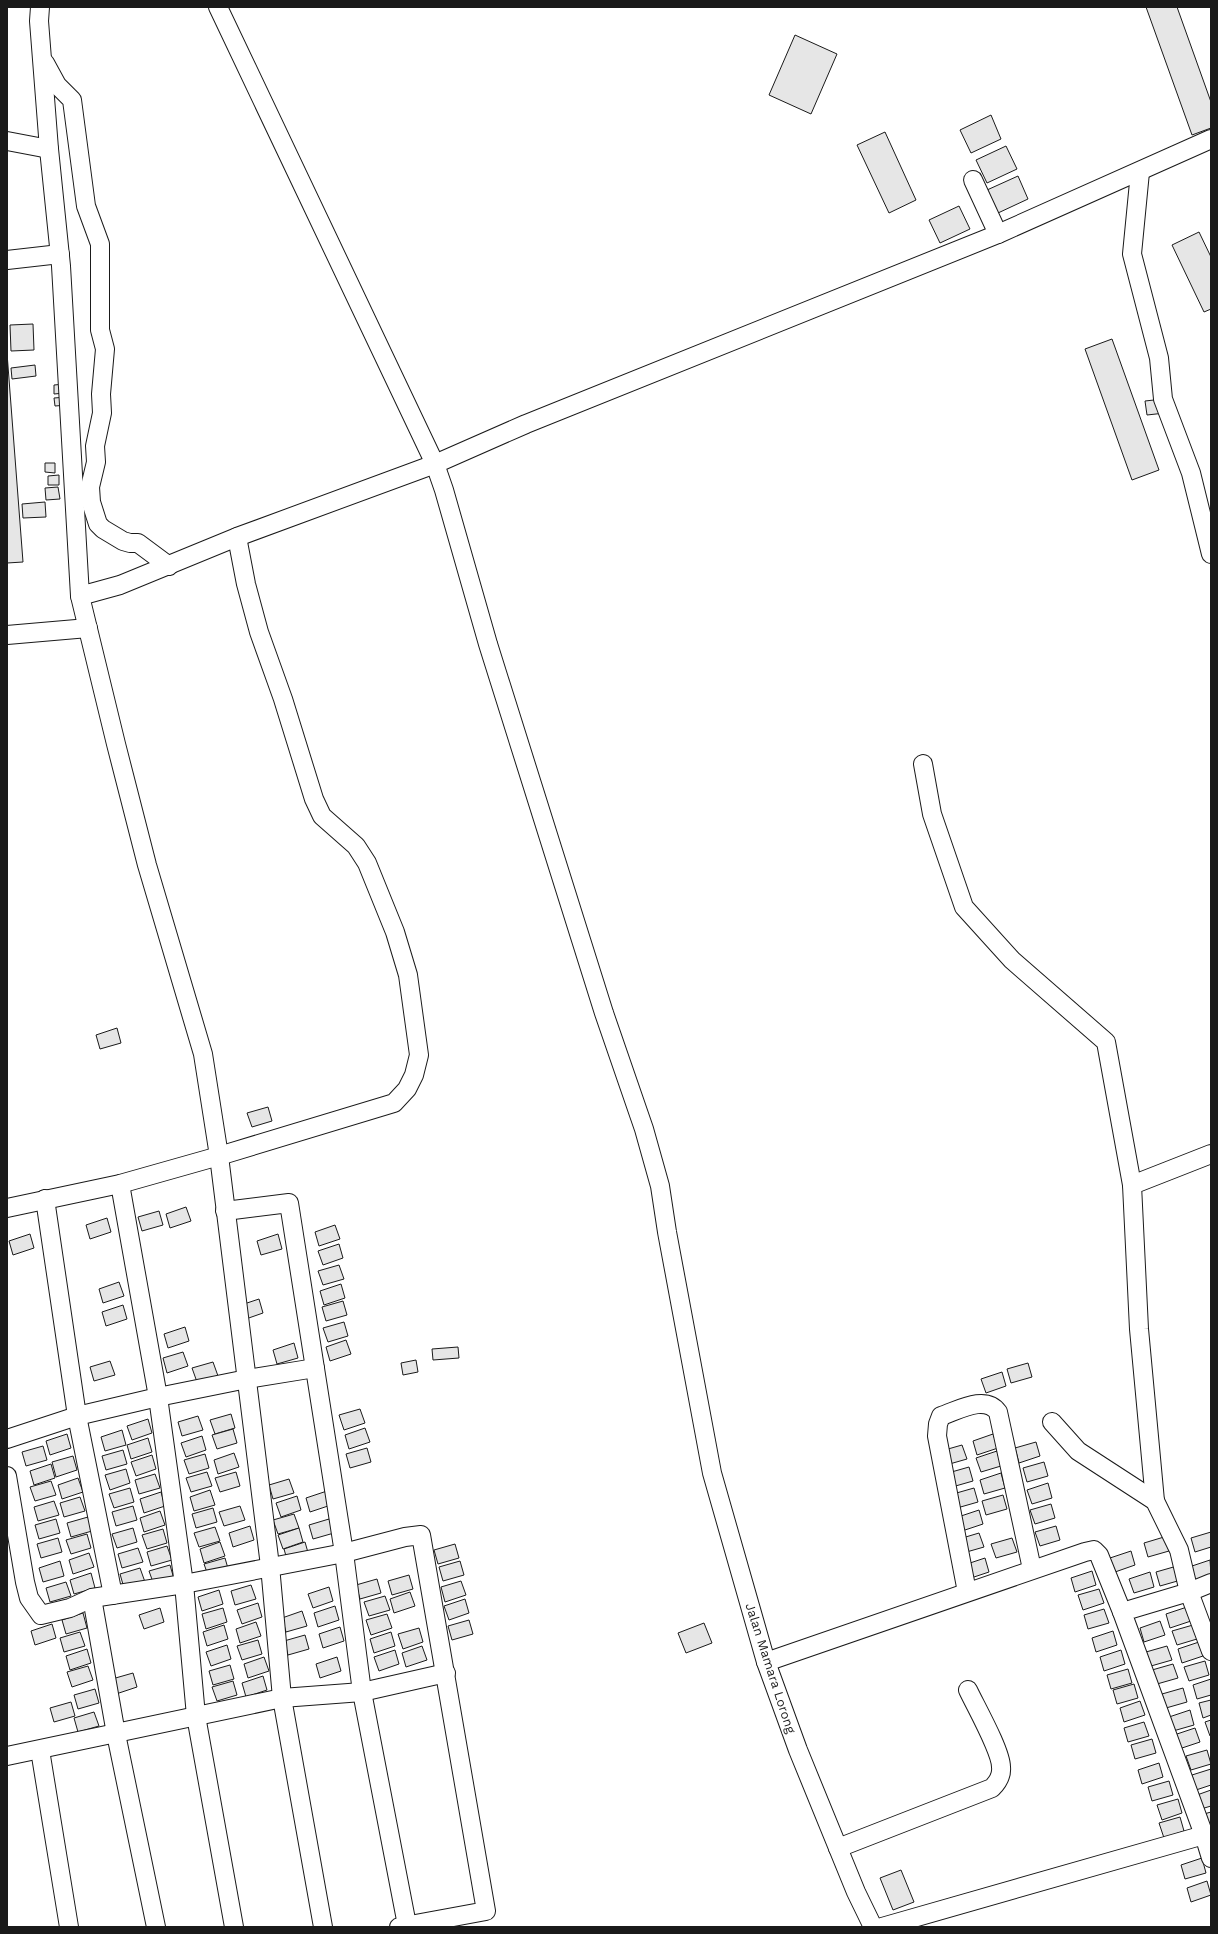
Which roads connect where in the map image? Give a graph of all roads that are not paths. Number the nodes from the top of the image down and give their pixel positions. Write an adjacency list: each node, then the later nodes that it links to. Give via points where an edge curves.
1 (40, 7): 3 (street)
2 (218, 7): 12 (street, Jalan Mamara Lorong)
3 (42, 56): 6 (street); 15 (street, via 57,85 72,100 86,206 100,244 100,330 105,349 102,413 95,446 96,462 90,487 91,502 98,524 103,529 123,541 138,543)
4 (1211, 139): 7 (street)
5 (7, 141): 6 (street)
6 (49, 149): 10 (street)
7 (1140, 172): 9 (street); 14 (street, via 1132,254 1159,358 1163,399 1191,474)
8 (974, 180): 9 (street)
9 (998, 234): 12 (street, via 526,424)
10 (60, 254): 11 (street); 16 (street)
11 (7, 260)
12 (435, 464): 13 (street); 46 (street, Jalan Mamara Lorong, via 488,644 660,1186 712,1473)
13 (237, 537): 15 (street); 21 (street, via 259,632 314,799 322,816 356,846 367,863 395,932 408,976 419,1055 407,1089 394,1103)
14 (1211, 554)
15 (169, 566): 16 (street, via 120,585)
16 (80, 596): 17 (street)
17 (88, 628): 18 (street); 21 (street, via 147,865 203,1054)
18 (7, 635)
19 (923, 764): 23 (street, via 932,814 964,906 1012,960 1106,1042)
20 (1211, 1154): 23 (street)
21 (219, 1156): 22 (street); 26 (street)
22 (120, 1184): 24 (street); 29 (street)
23 (1132, 1185): 34 (street, via 1139,1329)
24 (45, 1199): 25 (street); 30 (street)
25 (7, 1208)
26 (225, 1210): 27 (street, via 289,1203); 28 (street)
27 (315, 1368): 28 (street); 35 (street)
28 (247, 1379): 29 (street); 36 (street)
29 (158, 1397): 30 (street); 39 (street)
30 (78, 1416): 32 (street); 42 (street)
31 (1052, 1422): 34 (street, via 1078,1451)
32 (7, 1439)
33 (7, 1476): 43 (street, via 29,1598 41,1614 70,1608)
34 (1155, 1501): 41 (street, via 1179,1550)
35 (344, 1553): 36 (street); 47 (street, via 421,1535); 49 (street)
36 (270, 1566): 39 (street); 50 (street)
37 (1032, 1569): 40 (street); 40 (street, via 998,1412 992,1406 983,1404 941,1416 937,1436); 44 (street, via 1094,1550 1099,1555)
38 (1211, 1582): 41 (street)
39 (184, 1584): 42 (street); 51 (street)
40 (967, 1592): 46 (street)
41 (1189, 1592): 44 (street); 45 (street)
42 (113, 1595): 43 (street)
43 (92, 1598): 52 (street)
44 (1122, 1612): 55 (street)
45 (1211, 1651)
46 (766, 1662): 56 (street, Jalan Mamara Lorong)
47 (446, 1673): 49 (street); 58 (street, via 486,1911)
48 (968, 1690): 56 (street, via 998,1754 1001,1766 996,1784 992,1788)
49 (362, 1692): 50 (street); 58 (street)
50 (282, 1698): 51 (street); 62 (street)
51 (196, 1716): 52 (street); 61 (street)
52 (116, 1734): 53 (street); 60 (street)
53 (40, 1750): 54 (street); 59 (street)
54 (7, 1756)
55 (1204, 1835): 57 (street); 64 (street)
56 (838, 1848): 63 (street, Jalan Mamara Lorong)
57 (1211, 1858)
58 (403, 1926)
59 (69, 1927)
60 (156, 1927)
61 (234, 1927)
62 (323, 1927)
63 (872, 1927)
64 (882, 1927)

